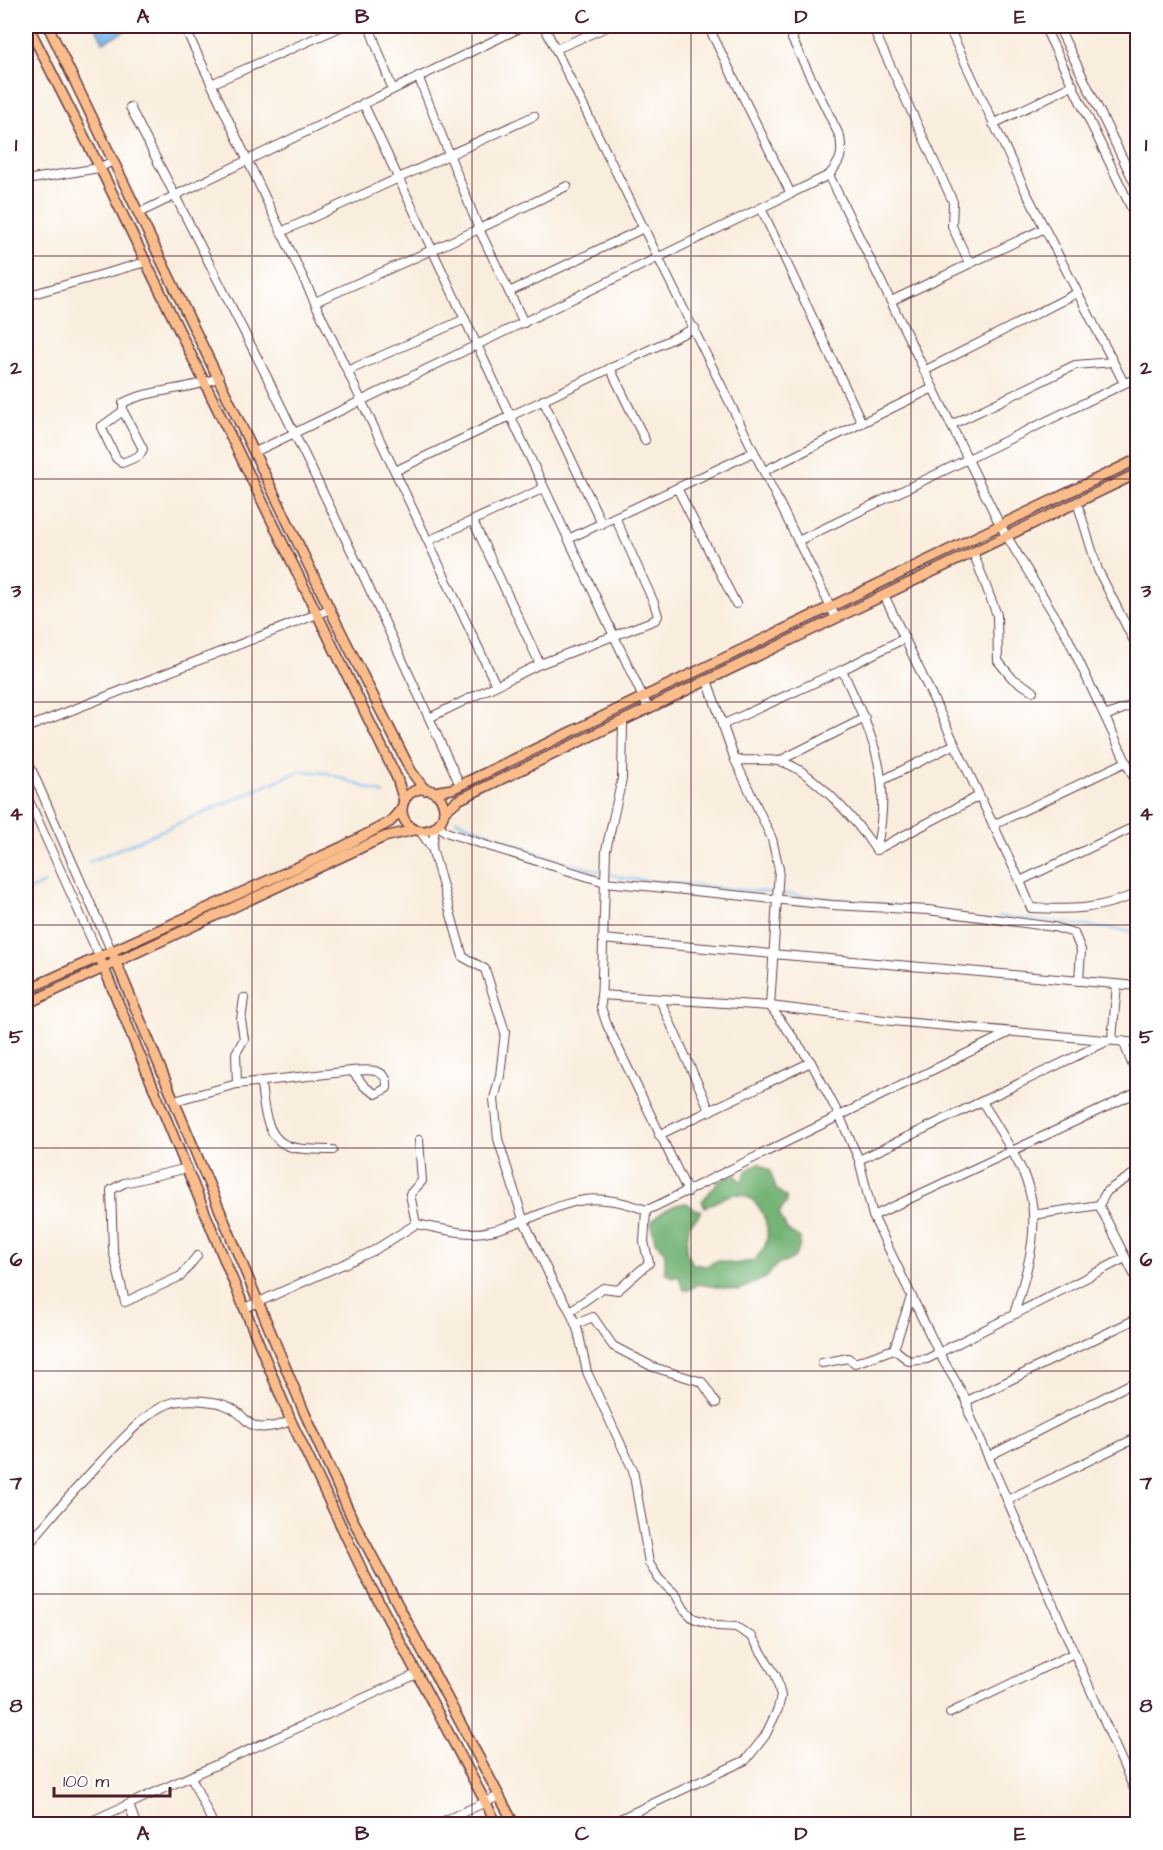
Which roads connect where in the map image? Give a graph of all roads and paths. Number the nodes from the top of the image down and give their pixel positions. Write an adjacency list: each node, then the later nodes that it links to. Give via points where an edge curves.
1 (28, 26): 27 (main road)
2 (48, 26): 25 (main road)
3 (184, 26): 17 (street)
4 (343, 26): 17 (street)
5 (369, 26): 19 (street)
6 (524, 26): 16 (street)
7 (544, 26): 15 (street)
8 (609, 26): 15 (street)
9 (708, 26): 33 (street)
10 (799, 26): 28 (street, via 792,39 840,136 843,153)
11 (872, 26): 45 (street, via 953,202 954,231)
12 (948, 26): 23 (street)
13 (1044, 26): 18 (street)
14 (1058, 26): 32 (street)
15 (556, 49): 38 (street)
16 (418, 76): 19 (street); 24 (street)
17 (211, 84): 26 (street)
18 (1073, 85): 23 (street); 37 (street)
19 (392, 88): 20 (street)
20 (363, 103): 26 (street); 29 (street)
21 (130, 107): 34 (street)
22 (534, 116): 24 (street)
23 (993, 124): 39 (street)
24 (449, 157): 29 (street); 40 (street)
25 (113, 161): 27 (street); 36 (main road)
26 (248, 161): 34 (street); 41 (street)
27 (99, 168): 30 (street); 44 (main road)
28 (829, 175): 33 (street); 51 (street)
29 (399, 179): 41 (street); 42 (street)
30 (26, 180)
31 (567, 186): 40 (street)
32 (1137, 190)
33 (791, 194): 35 (street)
34 (175, 196): 36 (street); 72 (street)
35 (761, 208): 43 (street); 70 (street)
36 (139, 213): 47 (main road)
37 (1137, 218)
38 (644, 228): 43 (street); 46 (street)
39 (1045, 228): 45 (street); 48 (street)
40 (479, 230): 42 (street); 46 (street)
41 (281, 232): 52 (street)
42 (432, 248): 52 (street); 53 (street)
43 (659, 258): 54 (street); 55 (street)
44 (146, 262): 49 (street); 50 (main road)
45 (969, 263): 51 (street)
46 (509, 292): 54 (street)
47 (179, 293): 50 (main road); 61 (main road)
48 (1077, 293): 57 (street); 60 (street)
49 (26, 296)
50 (165, 300): 63 (main road)
51 (891, 301): 60 (street)
52 (315, 302): 59 (street)
53 (465, 319): 56 (street); 59 (street)
54 (524, 323): 56 (street)
55 (695, 328): 58 (street); 75 (street)
56 (477, 345): 67 (street); 69 (street)
57 (1113, 362): 64 (street); 71 (street, via 1075,365)
58 (610, 368): 66 (street); 73 (street)
59 (347, 371): 67 (street)
60 (924, 371): 65 (street)
61 (219, 376): 63 (street); 74 (main road)
62 (1137, 377): 64 (street)
63 (205, 383): 68 (street, via 136,398 123,403); 97 (main road)
64 (1124, 383): 76 (street)
65 (933, 388): 70 (street); 71 (street)
66 (543, 400): 69 (street); 86 (street)
67 (362, 401): 72 (street); 78 (street)
68 (123, 411): 68 (street, via 101,425 122,464 139,456 142,449)
69 (510, 416): 78 (street); 81 (street)
70 (862, 423): 79 (street)
71 (951, 425): 76 (street)
72 (293, 433): 74 (street); 113 (street)
73 (645, 441)
74 (255, 452): 96 (main road)
75 (754, 452): 79 (street); 82 (street)
76 (968, 459): 87 (street); 91 (street)
77 (1137, 459): 87 (main road)
78 (394, 471): 90 (street)
79 (764, 471): 91 (street)
80 (1137, 473): 83 (main road)
81 (544, 488): 85 (street); 89 (street)
82 (677, 488): 84 (street); 94 (street)
83 (1077, 502): 88 (main road); 101 (street, via 1098,570)
84 (615, 517): 86 (street); 99 (street, via 658,616)
85 (473, 520): 90 (street); 103 (street)
86 (602, 524): 89 (street)
87 (1000, 525): 88 (street); 95 (main road)
88 (1007, 536): 92 (main road); 112 (street, via 1066,636)
89 (568, 539): 99 (street)
90 (428, 540): 107 (street)
91 (798, 541): 95 (street)
92 (973, 552): 93 (main road); 108 (street, via 998,615 998,661 1012,678)
93 (884, 595): 98 (main road); 100 (street)
94 (736, 604)
95 (830, 607): 98 (street); 102 (main road)
96 (330, 609): 97 (street); 126 (main road, via 414,777)
97 (316, 615): 117 (street); 129 (main road, via 397,778)
98 (836, 618): 104 (main road)
99 (614, 636): 103 (street); 109 (street)
100 (903, 639): 105 (street); 118 (street)
101 (1137, 650)
102 (734, 653): 104 (main road); 109 (main road)
103 (540, 664): 107 (street)
104 (740, 664): 106 (main road)
105 (843, 670): 114 (street); 116 (street)
106 (707, 680): 111 (main road); 116 (street)
107 (496, 685): 113 (street)
108 (1033, 691)
109 (642, 697): 111 (street); 124 (main road)
110 (1137, 703): 112 (street)
111 (648, 708): 115 (main road)
112 (1105, 716): 122 (street)
113 (429, 718): 124 (street)
114 (865, 718): 121 (street); 123 (street)
115 (623, 721): 130 (main road, via 458,800); 138 (street, via 622,779 606,850)
116 (722, 725): 120 (street)
117 (26, 728)
118 (953, 745): 123 (street); 128 (street)
119 (26, 757): 144 (street)
120 (735, 760): 121 (street); 140 (street, via 772,839 779,869)
121 (779, 761): 136 (street, via 794,767 838,802)
122 (1126, 762): 125 (street); 131 (street)
123 (883, 780): 136 (street, via 882,824)
124 (460, 785): 126 (main road)
125 (1137, 787)
126 (429, 791): 129 (main road, via 413,792); 130 (main road, via 442,801)
127 (26, 794): 146 (street)
128 (979, 796): 131 (street); 136 (street)
129 (403, 805): 134 (main road, via 404,821); 144 (main road, via 390,822 351,842)
130 (444, 812): 133 (main road)
131 (993, 825): 137 (street)
132 (1137, 825): 137 (street)
133 (436, 826): 134 (main road); 135 (street); 138 (street)
134 (417, 830): 135 (street); 147 (main road, via 384,837)
135 (432, 848): 184 (street, via 463,957 485,969 505,1032 494,1121)
136 (876, 850)
137 (1020, 881): 141 (street)
138 (605, 882): 140 (street); 143 (street)
139 (1137, 893): 141 (street, via 1111,905 1089,909)
140 (779, 899): 142 (street, via 928,910); 145 (street)
141 (1030, 908): 142 (street)
142 (1039, 925): 149 (street, via 1074,933 1080,950)
143 (602, 939): 145 (street); 153 (street)
144 (111, 950): 146 (main road); 147 (main road)
145 (772, 955): 149 (street); 157 (street)
146 (99, 956): 148 (main road); 152 (main road)
147 (116, 962): 148 (main road); 168 (main road)
148 (104, 968): 156 (main road); 177 (main road)
149 (1079, 981): 150 (street)
150 (1117, 985): 151 (street); 159 (street)
151 (1137, 987)
152 (26, 990)
153 (601, 995): 155 (street); 172 (street, via 607,1025)
154 (244, 998): 166 (street, via 244,1039 236,1053)
155 (660, 1000): 157 (street); 170 (street)
156 (26, 1004)
157 (770, 1006): 158 (street); 162 (street)
158 (1010, 1032): 159 (street); 171 (street)
159 (1112, 1039): 160 (street); 169 (street)
160 (1123, 1041): 161 (street); 164 (street)
161 (1137, 1043)
162 (811, 1062): 170 (street); 171 (street)
163 (352, 1071): 163 (street, via 384,1074 387,1088 376,1094); 165 (street)
164 (1137, 1078)
165 (261, 1083): 166 (street); 174 (street, via 265,1114 275,1135 287,1146)
166 (237, 1084): 168 (street)
167 (1137, 1092): 175 (street)
168 (174, 1101): 190 (main road)
169 (983, 1103): 175 (street); 176 (street)
170 (710, 1111): 172 (street)
171 (840, 1117): 176 (street); 179 (street)
172 (659, 1135): 179 (street)
173 (419, 1140): 185 (street, via 422,1181 410,1194)
174 (333, 1150)
175 (1011, 1153): 182 (street, via 1024,1176); 183 (street)
176 (859, 1160): 183 (street)
177 (188, 1168): 186 (street, via 111,1190 113,1250 125,1302 181,1276); 191 (main road)
178 (1137, 1171): 180 (street, via 1107,1191)
179 (688, 1192): 181 (street)
180 (1099, 1205): 182 (street); 187 (street)
181 (646, 1210): 184 (street, via 620,1200 591,1198); 192 (street, via 644,1242 649,1263 618,1290 603,1288)
182 (1033, 1215): 193 (street, via 1029,1265)
183 (873, 1216): 189 (street)
184 (523, 1219): 185 (street, via 489,1232 461,1232); 192 (street)
185 (416, 1224): 190 (street, via 373,1251)
186 (198, 1256)
187 (1125, 1258): 188 (street); 193 (street)
188 (1137, 1282)
189 (911, 1297): 196 (street); 197 (street)
190 (259, 1302): 191 (street); 207 (main road, via 352,1518)
191 (245, 1308): 202 (main road)
192 (570, 1311): 195 (street)
193 (1014, 1314): 197 (street)
194 (1137, 1318): 200 (street)
195 (576, 1324): 201 (street, via 593,1317 613,1346 653,1367 702,1382); 223 (street, via 587,1372 633,1470 646,1548 654,1571 693,1618 736,1627 752,1637 776,1676 781,1696 765,1736 746,1760)
196 (894, 1349): 197 (street, via 909,1362); 198 (street, via 855,1363 848,1358)
197 (939, 1353): 200 (street)
198 (822, 1363)
199 (1137, 1380): 204 (street)
200 (967, 1401): 204 (street)
201 (716, 1403)
202 (291, 1421): 206 (street, via 259,1430 226,1406 212,1402 169,1404 143,1418 72,1491); 208 (main road)
203 (1137, 1437): 205 (street)
204 (989, 1456): 205 (street)
205 (1007, 1500): 209 (street)
206 (26, 1548)
207 (415, 1642): 208 (main road); 213 (main road)
208 (404, 1648): 210 (main road)
209 (1074, 1653): 211 (street); 214 (street)
210 (417, 1674): 212 (street); 215 (main road)
211 (950, 1713)
212 (191, 1777): 216 (street); 219 (street)
213 (499, 1796): 215 (street); 222 (main road)
214 (1137, 1798)
215 (485, 1803): 220 (street); 221 (main road)
216 (129, 1805): 217 (street); 218 (street)
217 (85, 1824)
218 (136, 1824)
219 (213, 1824)
220 (437, 1824)
221 (497, 1824)
222 (514, 1824)
223 (609, 1824)

